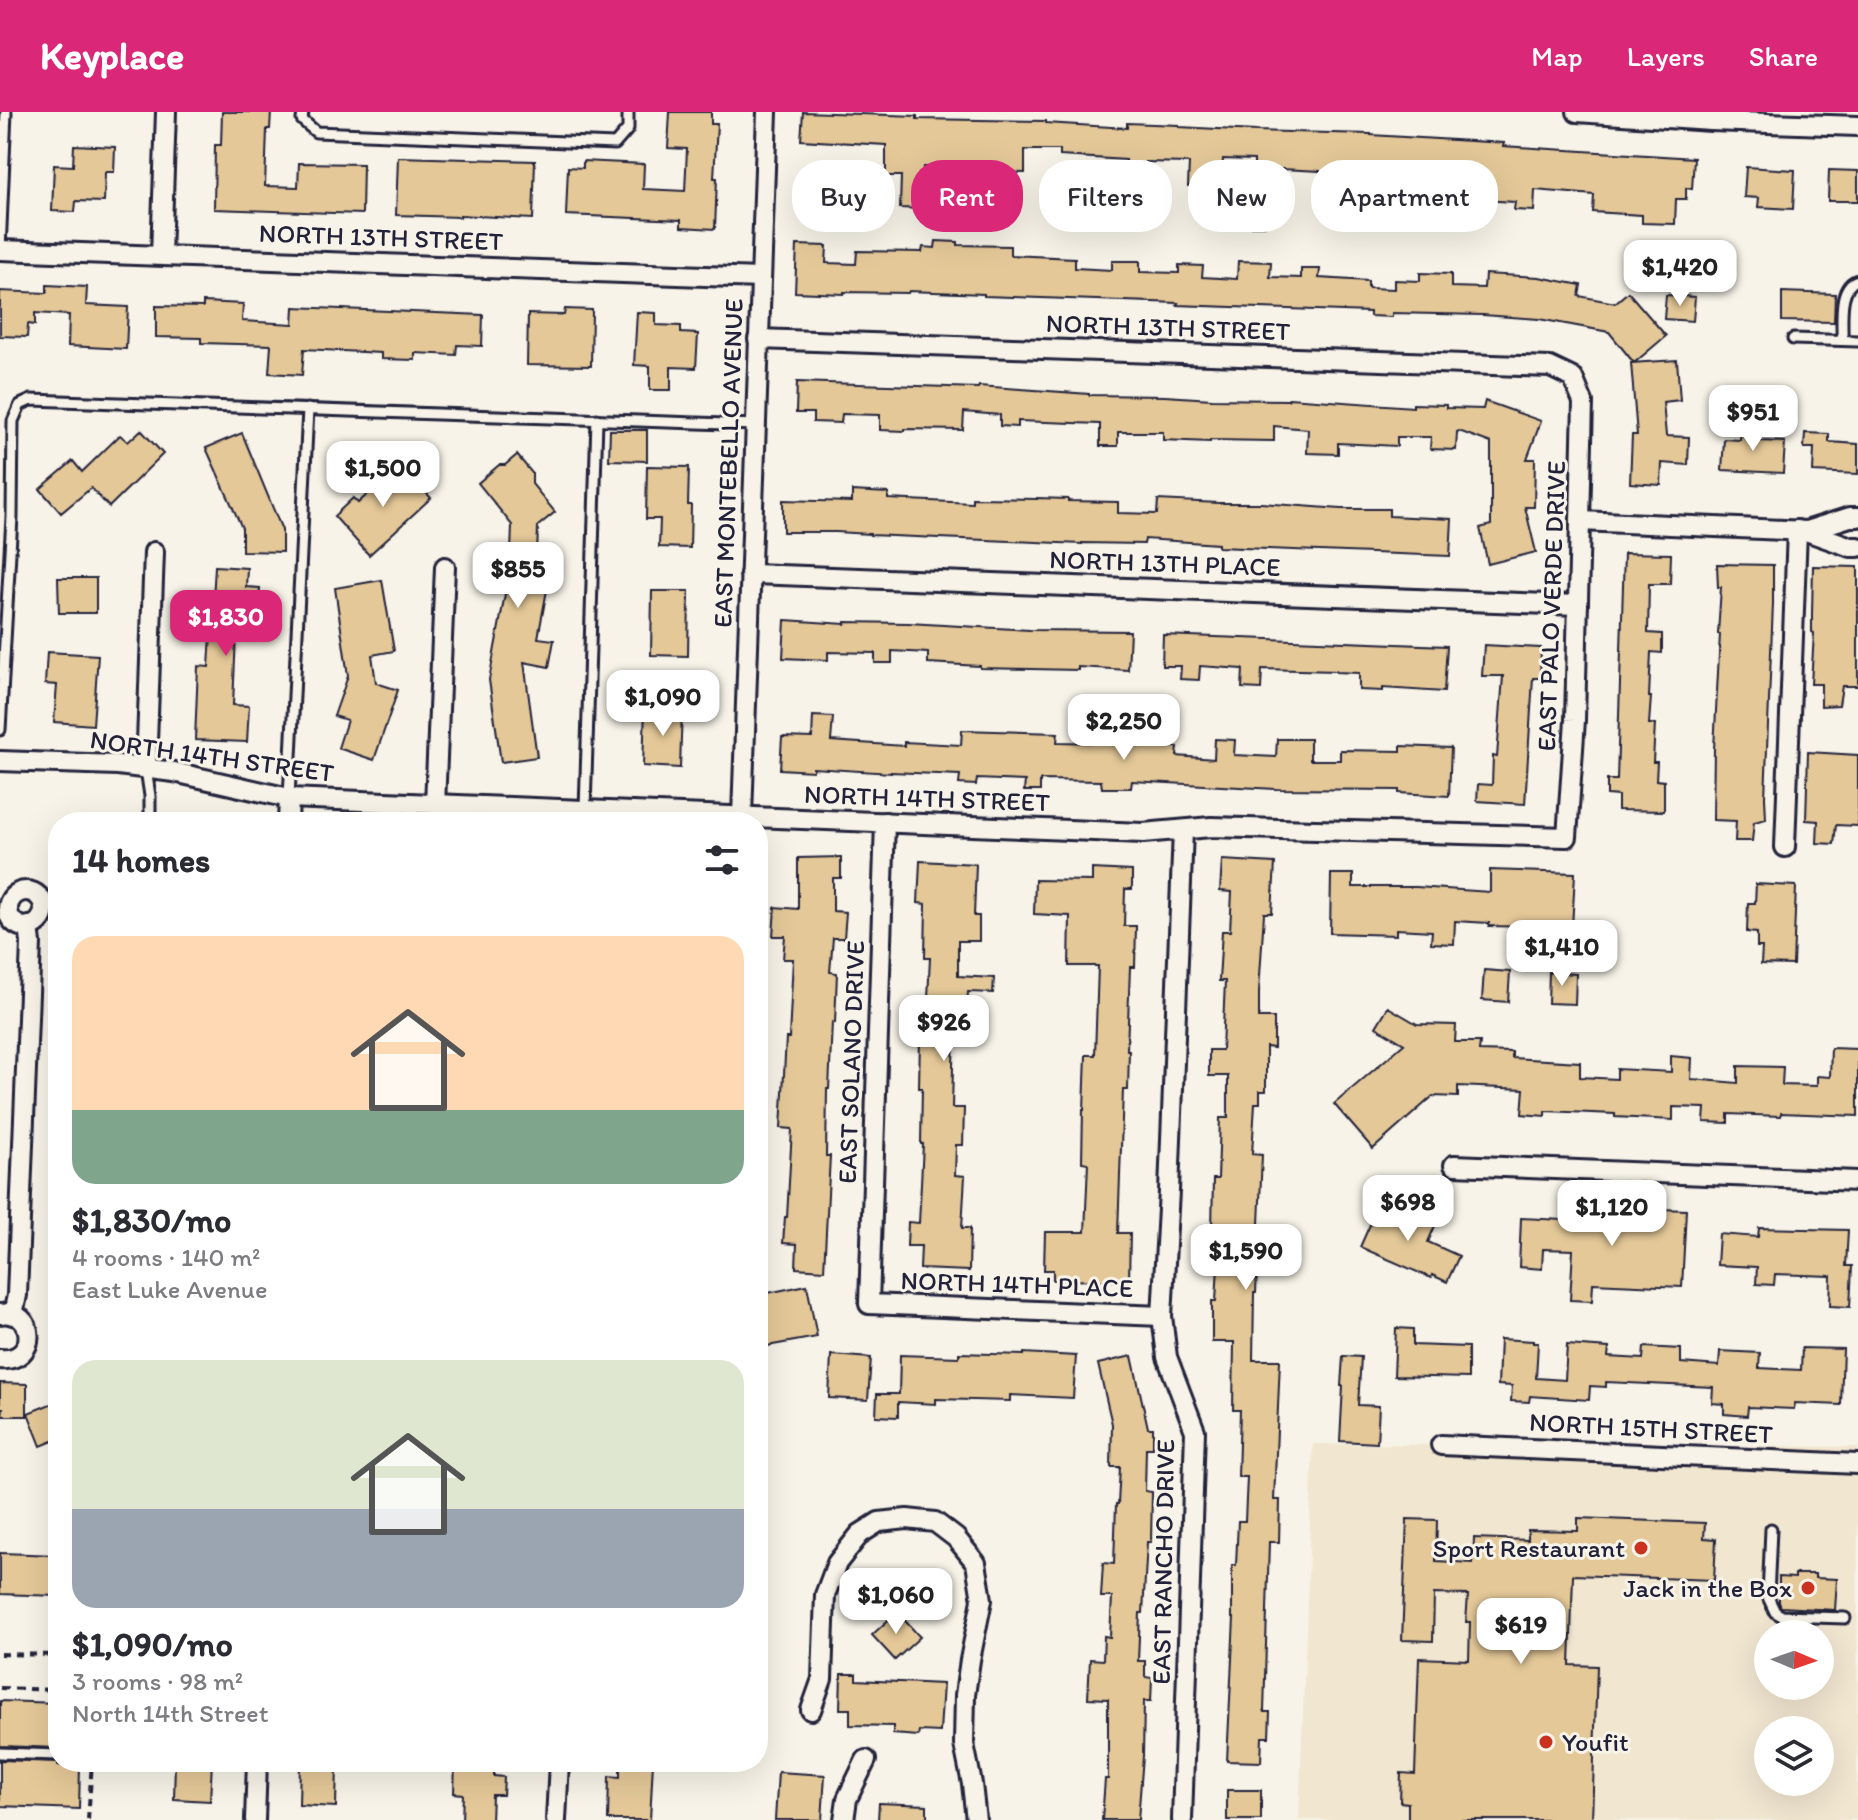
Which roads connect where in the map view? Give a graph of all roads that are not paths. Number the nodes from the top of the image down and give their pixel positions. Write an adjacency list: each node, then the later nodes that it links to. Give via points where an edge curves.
1 (6, 112): 8 (lane)
2 (166, 112): 9 (street)
3 (303, 112): 4 (lane, via 302,120 316,132 615,144 628,129)
4 (628, 112)
5 (767, 112): 10 (street, EAST MONTEBELLO AVENUE)
6 (1577, 112): 7 (street)
7 (1858, 126)
8 (0, 250): 9 (street, NORTH 13TH STREET)
9 (161, 255): 10 (street, NORTH 13TH STREET)
10 (760, 278): 12 (street, EAST MONTEBELLO AVENUE)
11 (1858, 280): 14 (lane, via 1847,286)
12 (758, 339): 16 (street, NORTH 13TH STREET, via 1550,367); 19 (street, EAST MONTEBELLO AVENUE)
13 (1793, 339): 14 (lane)
14 (1842, 340): 15 (lane)
15 (1858, 341)
16 (1573, 378): 21 (street, EAST PALO VERDE DRIVE, via 1583,402)
17 (308, 409): 18 (lane); 28 (lane, via 31,400 20,405 13,421); 31 (lane)
18 (597, 419): 19 (lane); 36 (lane)
19 (756, 425): 26 (street, EAST MONTEBELLO AVENUE)
20 (1858, 517): 22 (street)
21 (1580, 521): 22 (street); 27 (street, EAST PALO VERDE DRIVE)
22 (1801, 531): 23 (street); 42 (street)
23 (1858, 547)
24 (154, 552): 30 (street)
25 (445, 567): 32 (street)
26 (750, 574): 27 (street, NORTH 13TH PLACE); 37 (street, EAST MONTEBELLO AVENUE)
27 (1578, 605): 41 (street, EAST PALO VERDE DRIVE)
28 (0, 730)
29 (0, 761): 30 (street, NORTH 14TH STREET)
30 (146, 769): 31 (street, NORTH 14TH STREET); 33 (lane)
31 (289, 798): 32 (street, NORTH 14TH STREET); 34 (street)
32 (435, 805): 35 (street, NORTH 14TH STREET)
33 (150, 812)
34 (288, 812)
35 (556, 812)
36 (590, 812)
37 (742, 812)
38 (768, 817): 39 (street, NORTH 14TH STREET)
39 (885, 822): 40 (street, NORTH 14TH STREET, via 1143,833); 47 (street, EAST SOLANO DRIVE)
40 (1183, 830): 41 (street, NORTH 14TH STREET); 49 (street, EAST RANCHO DRIVE)
41 (1567, 837)
42 (1785, 847)
43 (5, 915): 44 (street); 44 (street, via 14,895 31,892 43,910 39,921)
44 (29, 926): 48 (street, via 17,1295)
45 (1454, 1165): 46 (street)
46 (1858, 1181)
47 (869, 1304): 49 (street, NORTH 14TH PLACE)
48 (6, 1314): 50 (street, via 25,1324 29,1340 22,1354)
49 (1162, 1316): 65 (street, EAST RANCHO DRIVE, via 1167,1357 1195,1431)
50 (0, 1359)
51 (1441, 1445): 52 (street, NORTH 15TH STREET)
52 (1858, 1464)
53 (1771, 1529): 54 (lane, via 1768,1597 1775,1612)
54 (1845, 1618)
55 (811, 1710): 64 (street, via 822,1679 825,1595 837,1563 860,1534 879,1522 935,1522 976,1563 982,1600 965,1695 964,1744)
56 (0, 1753): 57 (lane)
57 (48, 1755)
58 (866, 1760): 63 (street, via 847,1799)
59 (257, 1772): 61 (street)
60 (558, 1772): 62 (street)
61 (255, 1820)
62 (556, 1820)
63 (844, 1820)
64 (976, 1820)
65 (1182, 1820)

